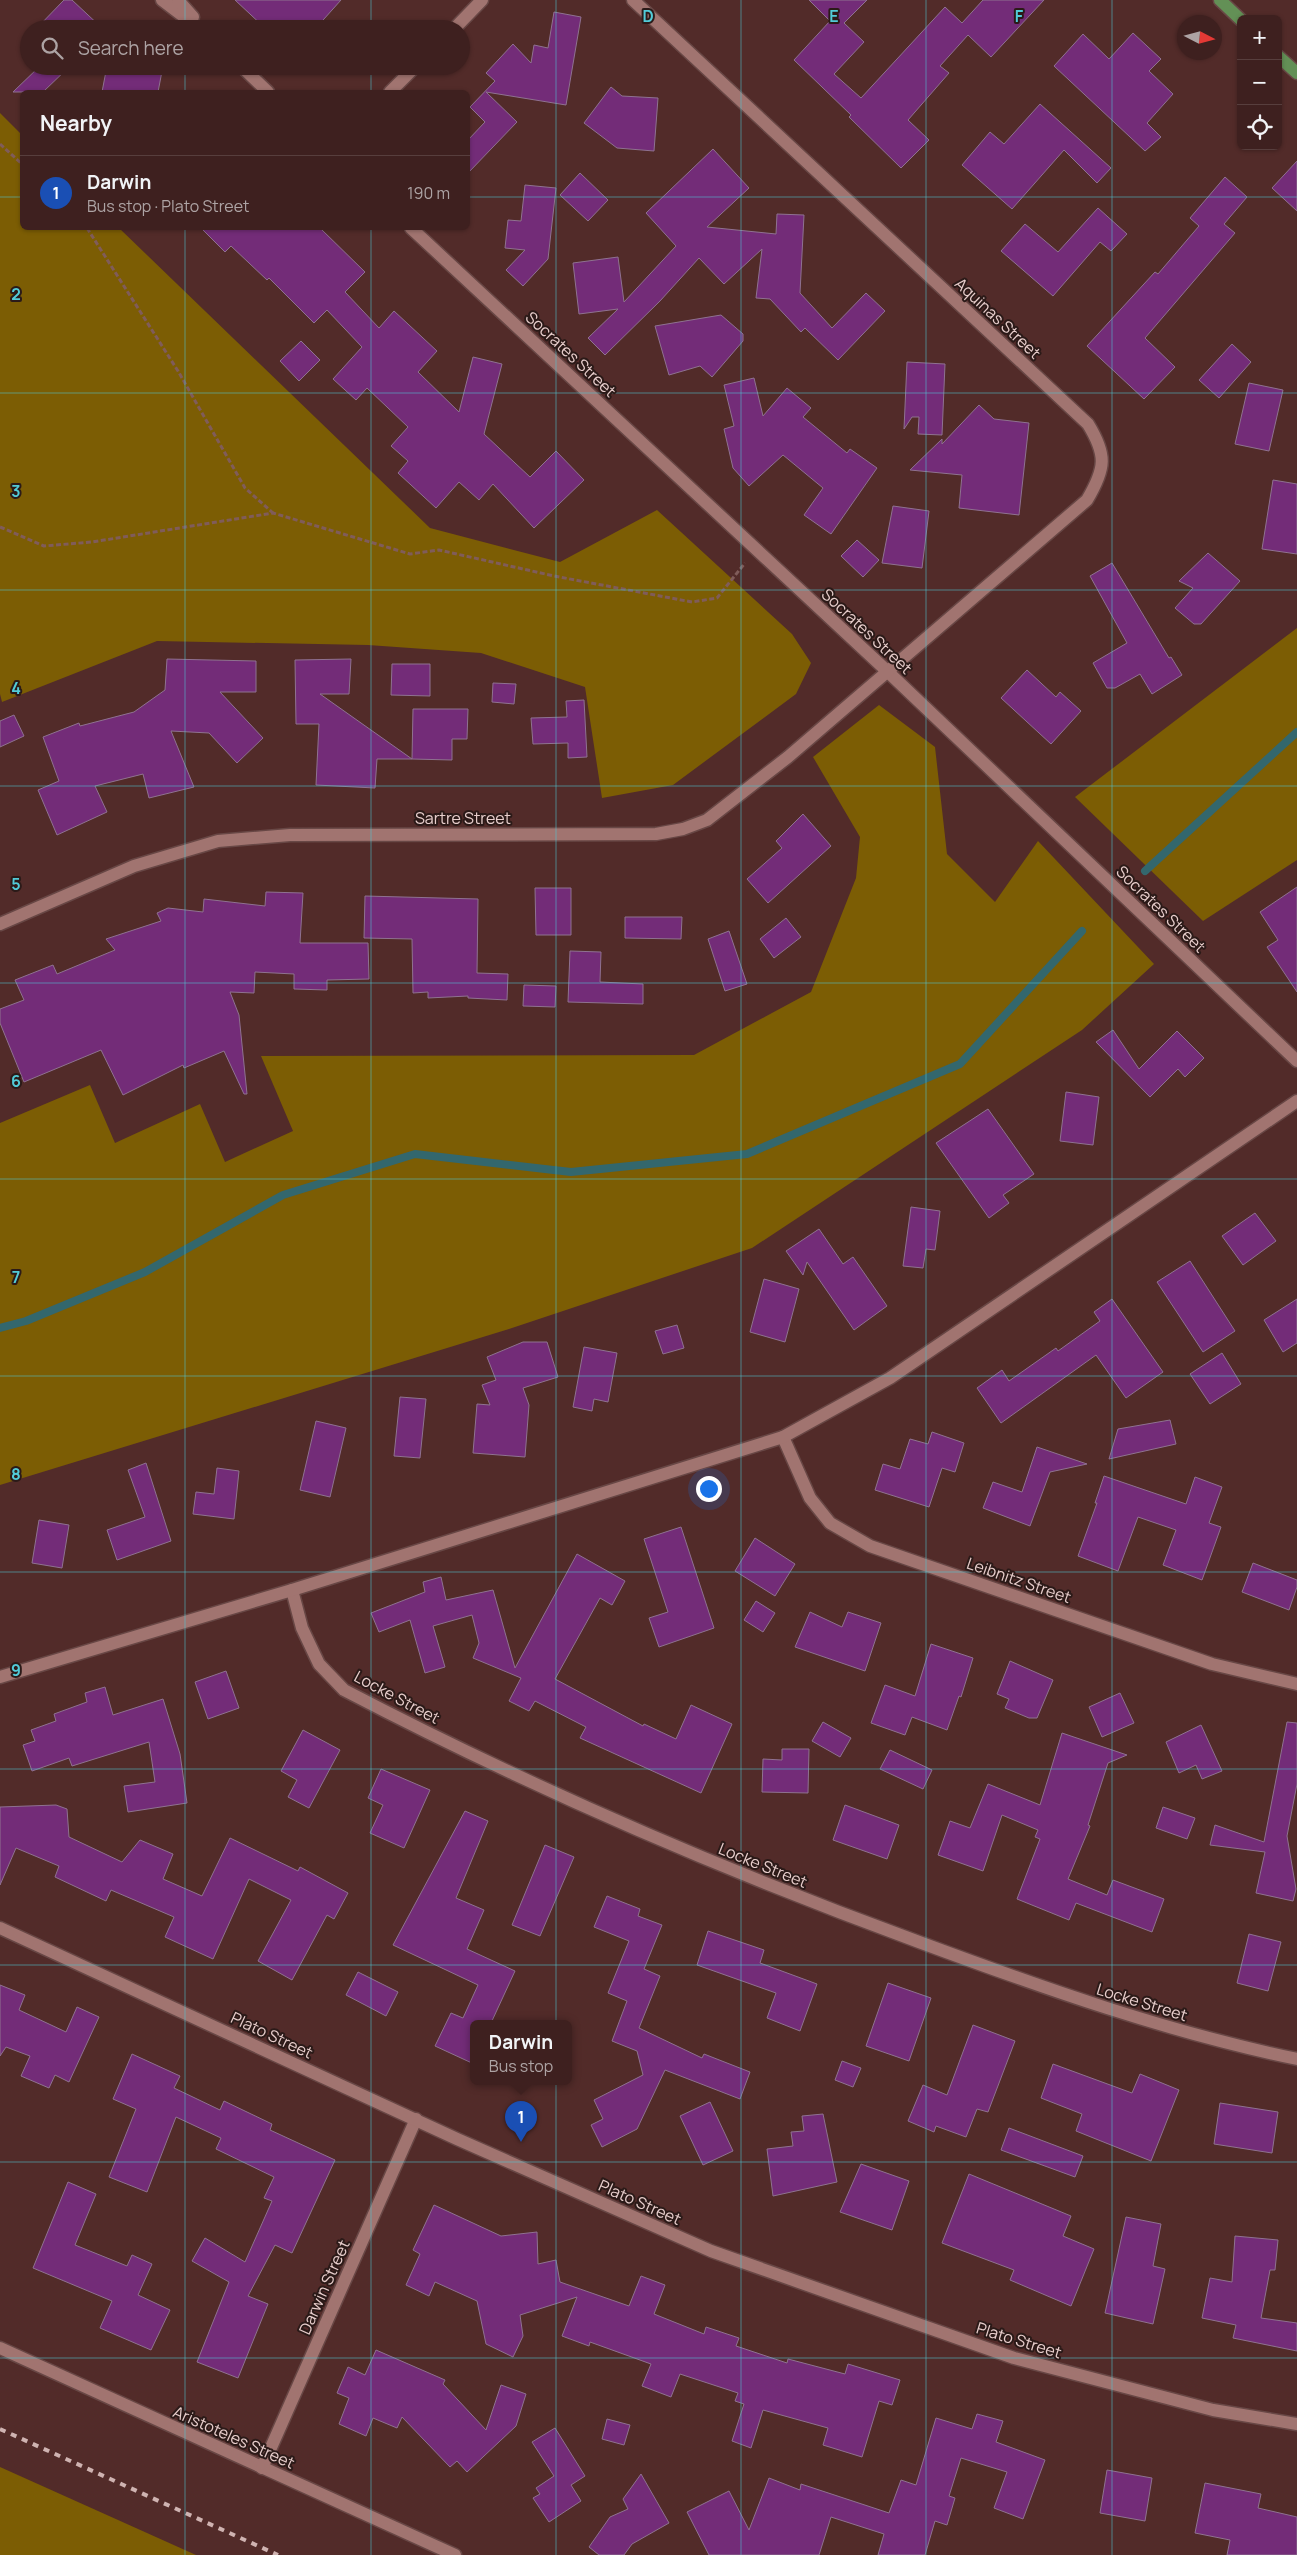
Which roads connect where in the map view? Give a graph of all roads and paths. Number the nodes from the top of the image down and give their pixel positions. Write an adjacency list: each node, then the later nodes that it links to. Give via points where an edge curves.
1 (162, 0): 7 (street)
2 (178, 0): 8 (street)
3 (482, 0): 9 (street)
4 (633, 0): 23 (street, Aquinas Street, via 1088,424 1100,443 1102,466 1087,500)
5 (1220, 0): 6 (main road)
6 (1237, 16)
7 (190, 20)
8 (195, 20)
9 (463, 20)
10 (1282, 60): 11 (main road)
11 (1297, 73)
12 (250, 75): 14 (street)
13 (407, 75): 15 (street)
14 (266, 90)
15 (392, 90)
16 (0, 144): 17 (path)
17 (20, 162)
18 (88, 230): 20 (path, via 178,371 245,488)
19 (413, 230): 22 (street, Socrates Street)
20 (273, 513): 21 (path, via 92,542 44,546); 22 (path, via 410,554 439,550 692,602 717,598)
21 (0, 527)
22 (756, 550): 23 (street, Socrates Street)
23 (887, 671): 24 (street, Sartre Street, via 781,763 707,820 683,829 656,834 290,835 218,841 134,866); 25 (street, Socrates Street)
24 (0, 924)
25 (1297, 1061)
26 (1297, 1101): 27 (street, via 890,1378)
27 (782, 1437): 28 (street); 30 (street, Leibnitz Street, via 810,1498 830,1523 870,1546 1212,1664)
28 (292, 1590): 29 (street); 32 (street, Locke Street, via 302,1628 319,1664 344,1690 619,1823 790,1895 1054,1992 1155,2024)
29 (0, 1677)
30 (1297, 1684)
31 (0, 1928): 33 (street, Plato Street)
32 (1297, 2059)
33 (416, 2119): 35 (street, Plato Street, via 711,2251 1014,2358 1213,2410); 36 (street, Darwin Street)
34 (0, 2348): 36 (street, Aristoteles Street)
35 (1297, 2424)
36 (262, 2468): 37 (street, Aristoteles Street)
37 (456, 2555)

